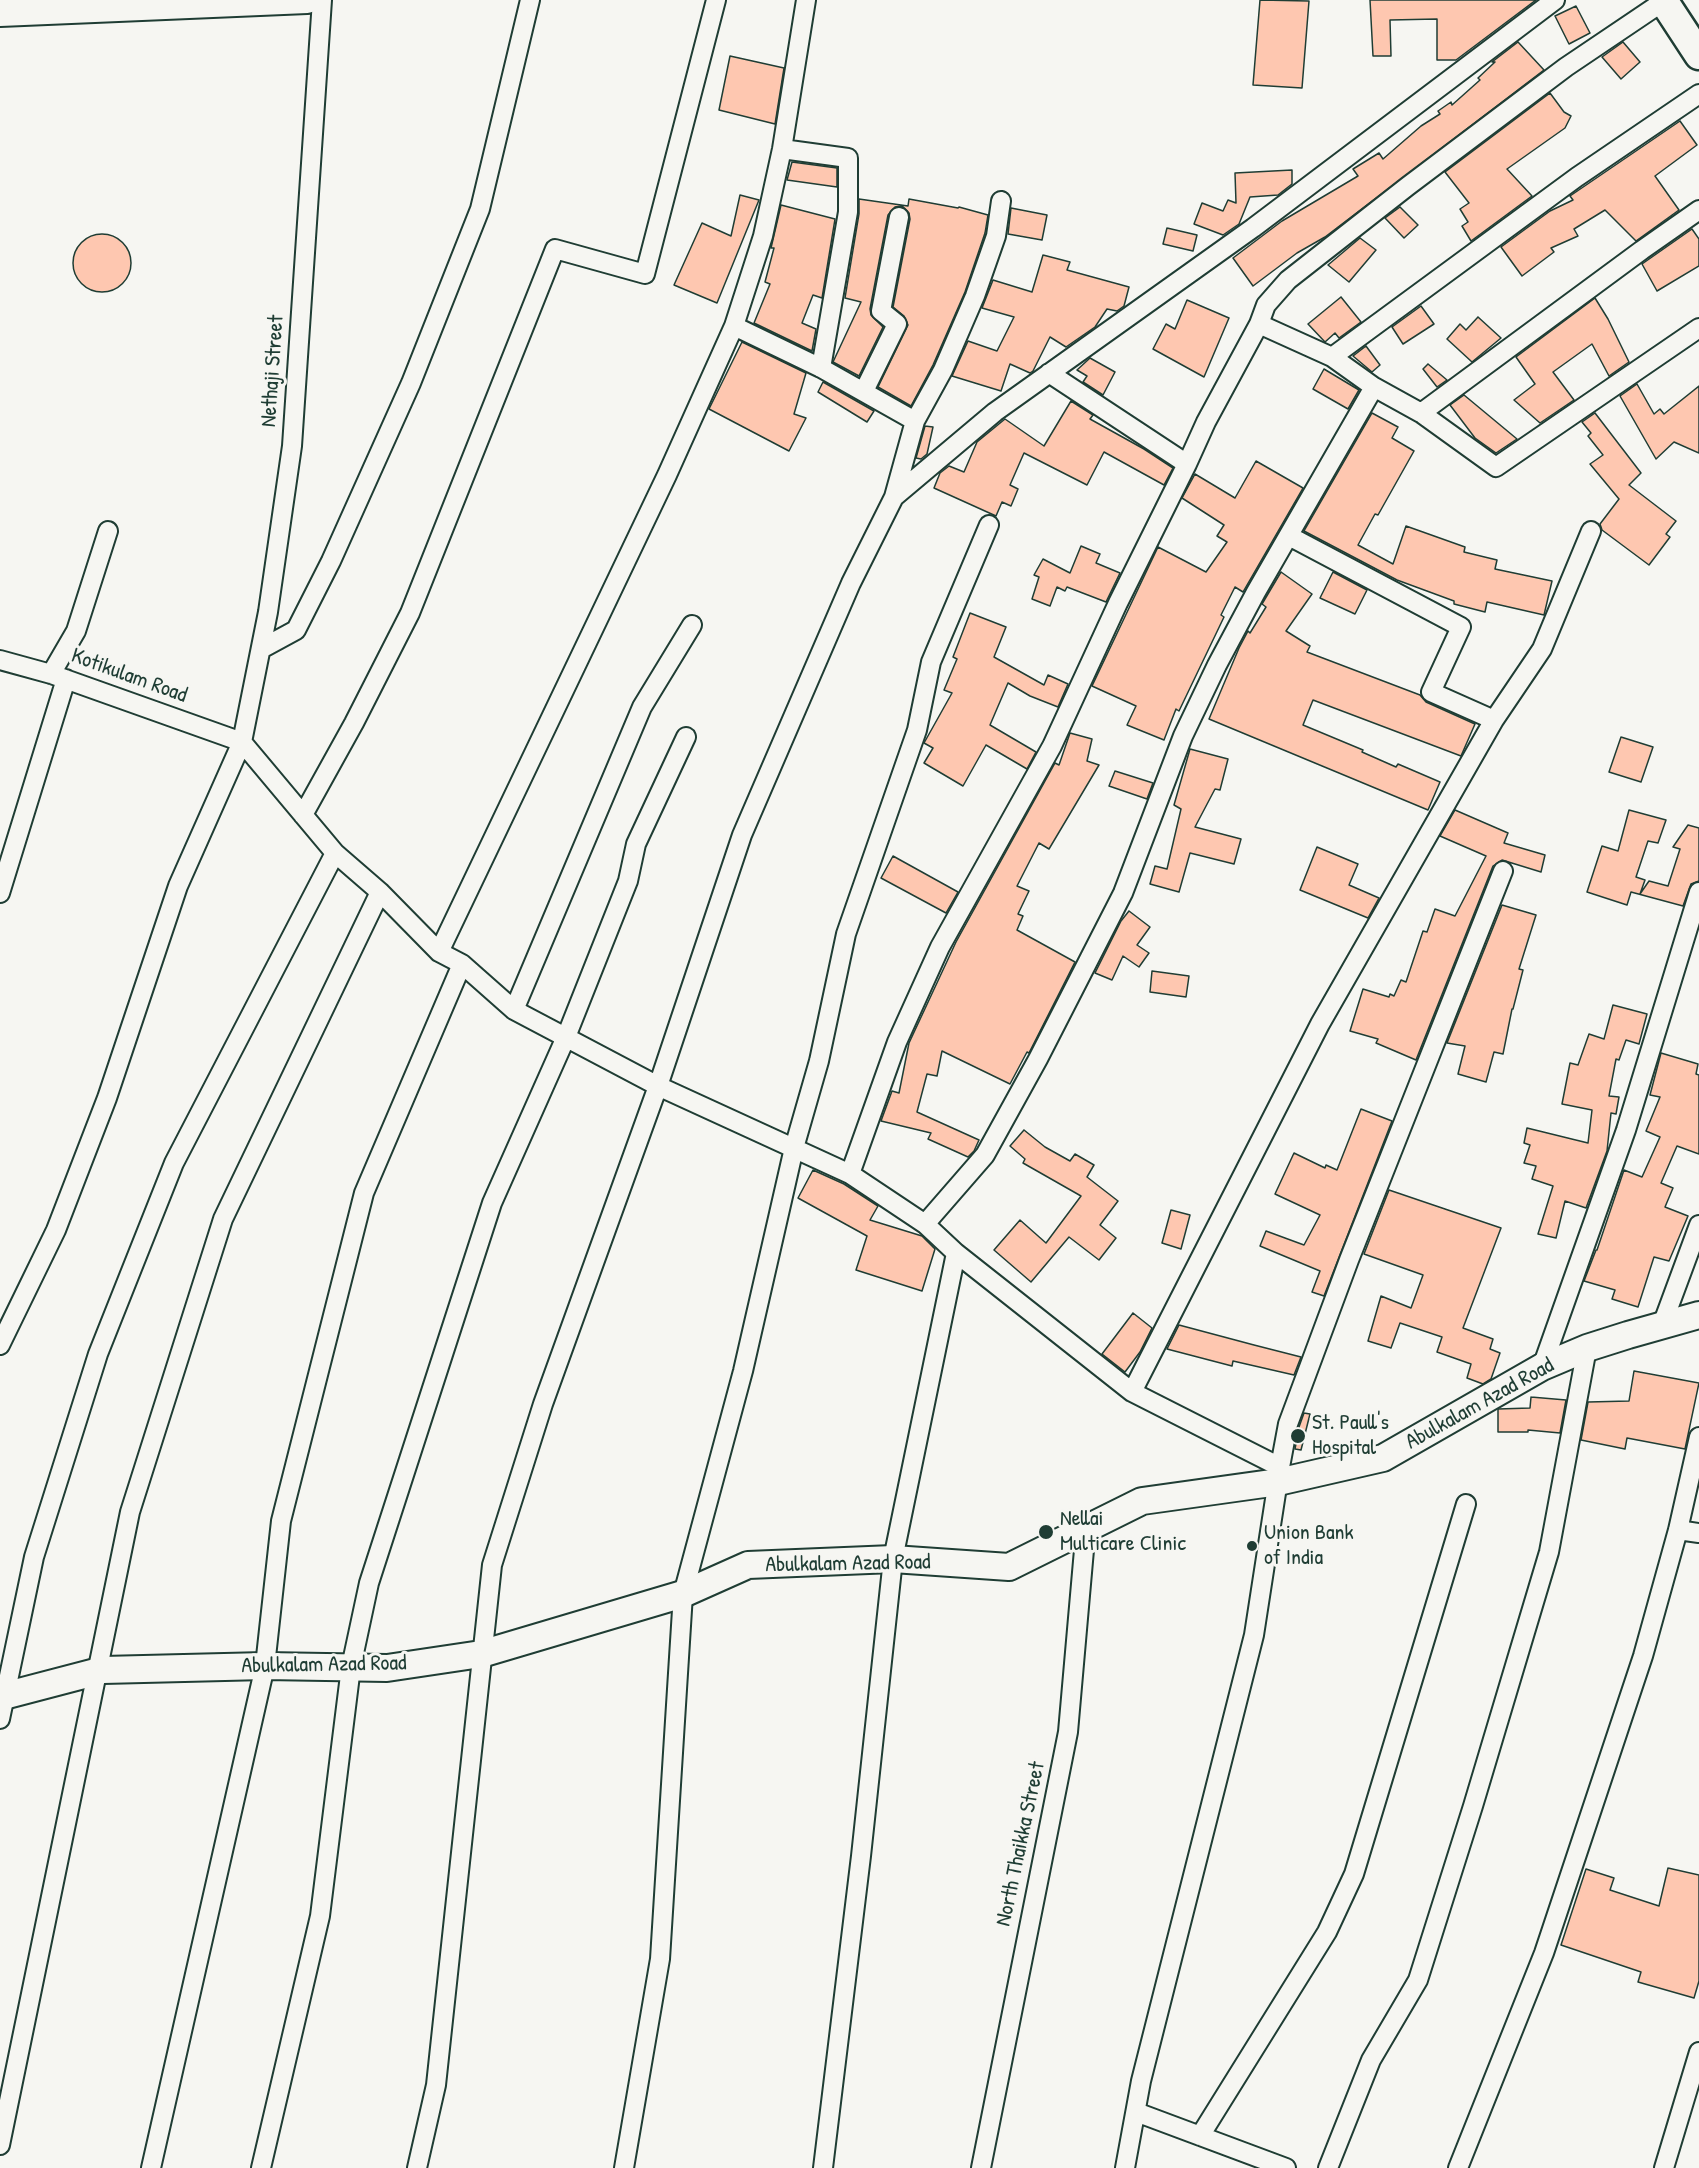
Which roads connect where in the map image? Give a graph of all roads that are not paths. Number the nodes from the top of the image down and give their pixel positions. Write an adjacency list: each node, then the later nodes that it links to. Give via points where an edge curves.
1 (307, 0): 8 (main road)
2 (322, 0): 34 (street, Nethaji Street, via 292,446)
3 (530, 0): 34 (street, via 480,209 411,383 296,630)
4 (716, 0): 40 (street, via 645,274 555,249 410,613)
5 (806, 0): 13 (street)
6 (1555, 0): 22 (street, via 1253,228)
7 (1663, 1): 11 (main road); 17 (street, via 1548,81 1288,280 1266,305)
8 (204, 2): 9 (main road)
9 (106, 4): 10 (main road)
10 (0, 13)
11 (1699, 54)
12 (1699, 94): 20 (street, via 1577,177)
13 (782, 149): 18 (street, via 763,236); 21 (street, via 848,158 848,212)
14 (1001, 201): 26 (street, via 996,237 975,296 943,370)
15 (1699, 210): 25 (street)
16 (899, 217): 24 (street, via 881,311 897,324)
17 (1258, 324): 20 (street); 27 (street)
18 (734, 326): 21 (street); 46 (street)
19 (1699, 328): 25 (street, via 1496,467)
20 (1332, 357): 23 (street)
21 (821, 368): 24 (street)
22 (1048, 373): 27 (street); 28 (street)
23 (1374, 387): 25 (street); 32 (street)
24 (864, 391): 26 (street)
25 (1421, 413)
26 (915, 421): 28 (street)
27 (1187, 464): 52 (street, via 1052,746 940,947 897,1042)
28 (894, 496): 50 (street, via 851,583 742,835)
29 (989, 525): 51 (street, via 932,662 917,730 846,934 819,1061)
30 (108, 531): 36 (street)
31 (1591, 531): 37 (street, via 1542,649)
32 (1289, 536): 37 (street, via 1461,627 1431,692); 53 (street, via 1217,665 1183,736 1123,892 1038,1059 985,1155)
33 (692, 625): 48 (street, via 642,706)
34 (261, 649): 39 (street, Nethaji Street)
35 (0, 660): 36 (street, Kotikulam Road)
36 (58, 676): 39 (street, Kotikulam Road); 45 (street)
37 (1494, 720): 61 (street, via 1320,1024)
38 (686, 737): 49 (street, via 636,844 628,881)
39 (242, 742): 40 (street); 58 (street, Nethaji Street, via 178,886 107,1098 56,1230)
40 (303, 815): 41 (street)
41 (335, 853): 43 (street); 74 (street, via 174,1163 98,1353 34,1557)
42 (1503, 871): 63 (street, via 1288,1424)
43 (380, 892): 46 (street); 73 (street, via 223,1220 130,1512)
44 (1699, 892): 60 (street, via 1626,1130)
45 (0, 893)
46 (439, 952): 47 (street)
47 (462, 964): 48 (street); 71 (street, via 364,1193 281,1521)
48 (514, 1010): 49 (street)
49 (566, 1037): 50 (street); 72 (street, via 492,1203 369,1583)
50 (658, 1086): 51 (street); 70 (street, via 543,1404 492,1565)
51 (794, 1148): 52 (street); 69 (street, via 743,1371)
52 (850, 1174): 53 (street)
53 (925, 1224): 55 (street)
54 (1699, 1225): 57 (street)
55 (956, 1252): 61 (street); 68 (street)
56 (1699, 1316): 57 (main road, Abulkalam Azad Road)
57 (1662, 1325): 59 (main road, Abulkalam Azad Road)
58 (0, 1345)
59 (1587, 1348): 60 (main road, Abulkalam Azad Road); 87 (street, via 1549,1552 1470,1816 1418,1980 1371,2061)
60 (1542, 1367): 63 (main road, Abulkalam Azad Road, via 1383,1458)
61 (1132, 1392): 63 (street)
62 (1699, 1437): 66 (street)
63 (1279, 1474): 65 (main road, Abulkalam Azad Road, via 1142,1502); 76 (street, via 1254,1635)
64 (1466, 1504): 77 (street, via 1354,1874 1327,1932)
65 (1086, 1527): 68 (main road, Abulkalam Azad Road, via 1008,1567); 84 (street, North Thaikka Street, via 1068,1732)
66 (1678, 1530): 67 (street); 88 (street, via 1643,1656 1544,1953)
67 (1699, 1533)
68 (893, 1559): 69 (main road, Abulkalam Azad Road, via 748,1565); 83 (street)
69 (683, 1594): 70 (main road, Abulkalam Azad Road); 82 (street, via 660,1959)
70 (481, 1654): 72 (main road, Abulkalam Azad Road, via 387,1668); 81 (street, via 436,2085)
71 (265, 1666): 72 (main road, Abulkalam Azad Road); 73 (main road, Abulkalam Azad Road); 79 (street)
72 (351, 1668): 80 (street, via 320,1916)
73 (98, 1671): 74 (main road, Abulkalam Azad Road); 78 (street)
74 (2, 1704)
75 (1699, 2052): 89 (street)
76 (1136, 2112): 77 (street); 85 (street)
77 (1200, 2136): 86 (street)
78 (0, 2145)
79 (151, 2168)
80 (261, 2168)
81 (417, 2168)
82 (624, 2168)
83 (823, 2168)
84 (981, 2168)
85 (1125, 2168)
86 (1286, 2168)
87 (1328, 2168)
88 (1458, 2168)
89 (1664, 2168)

